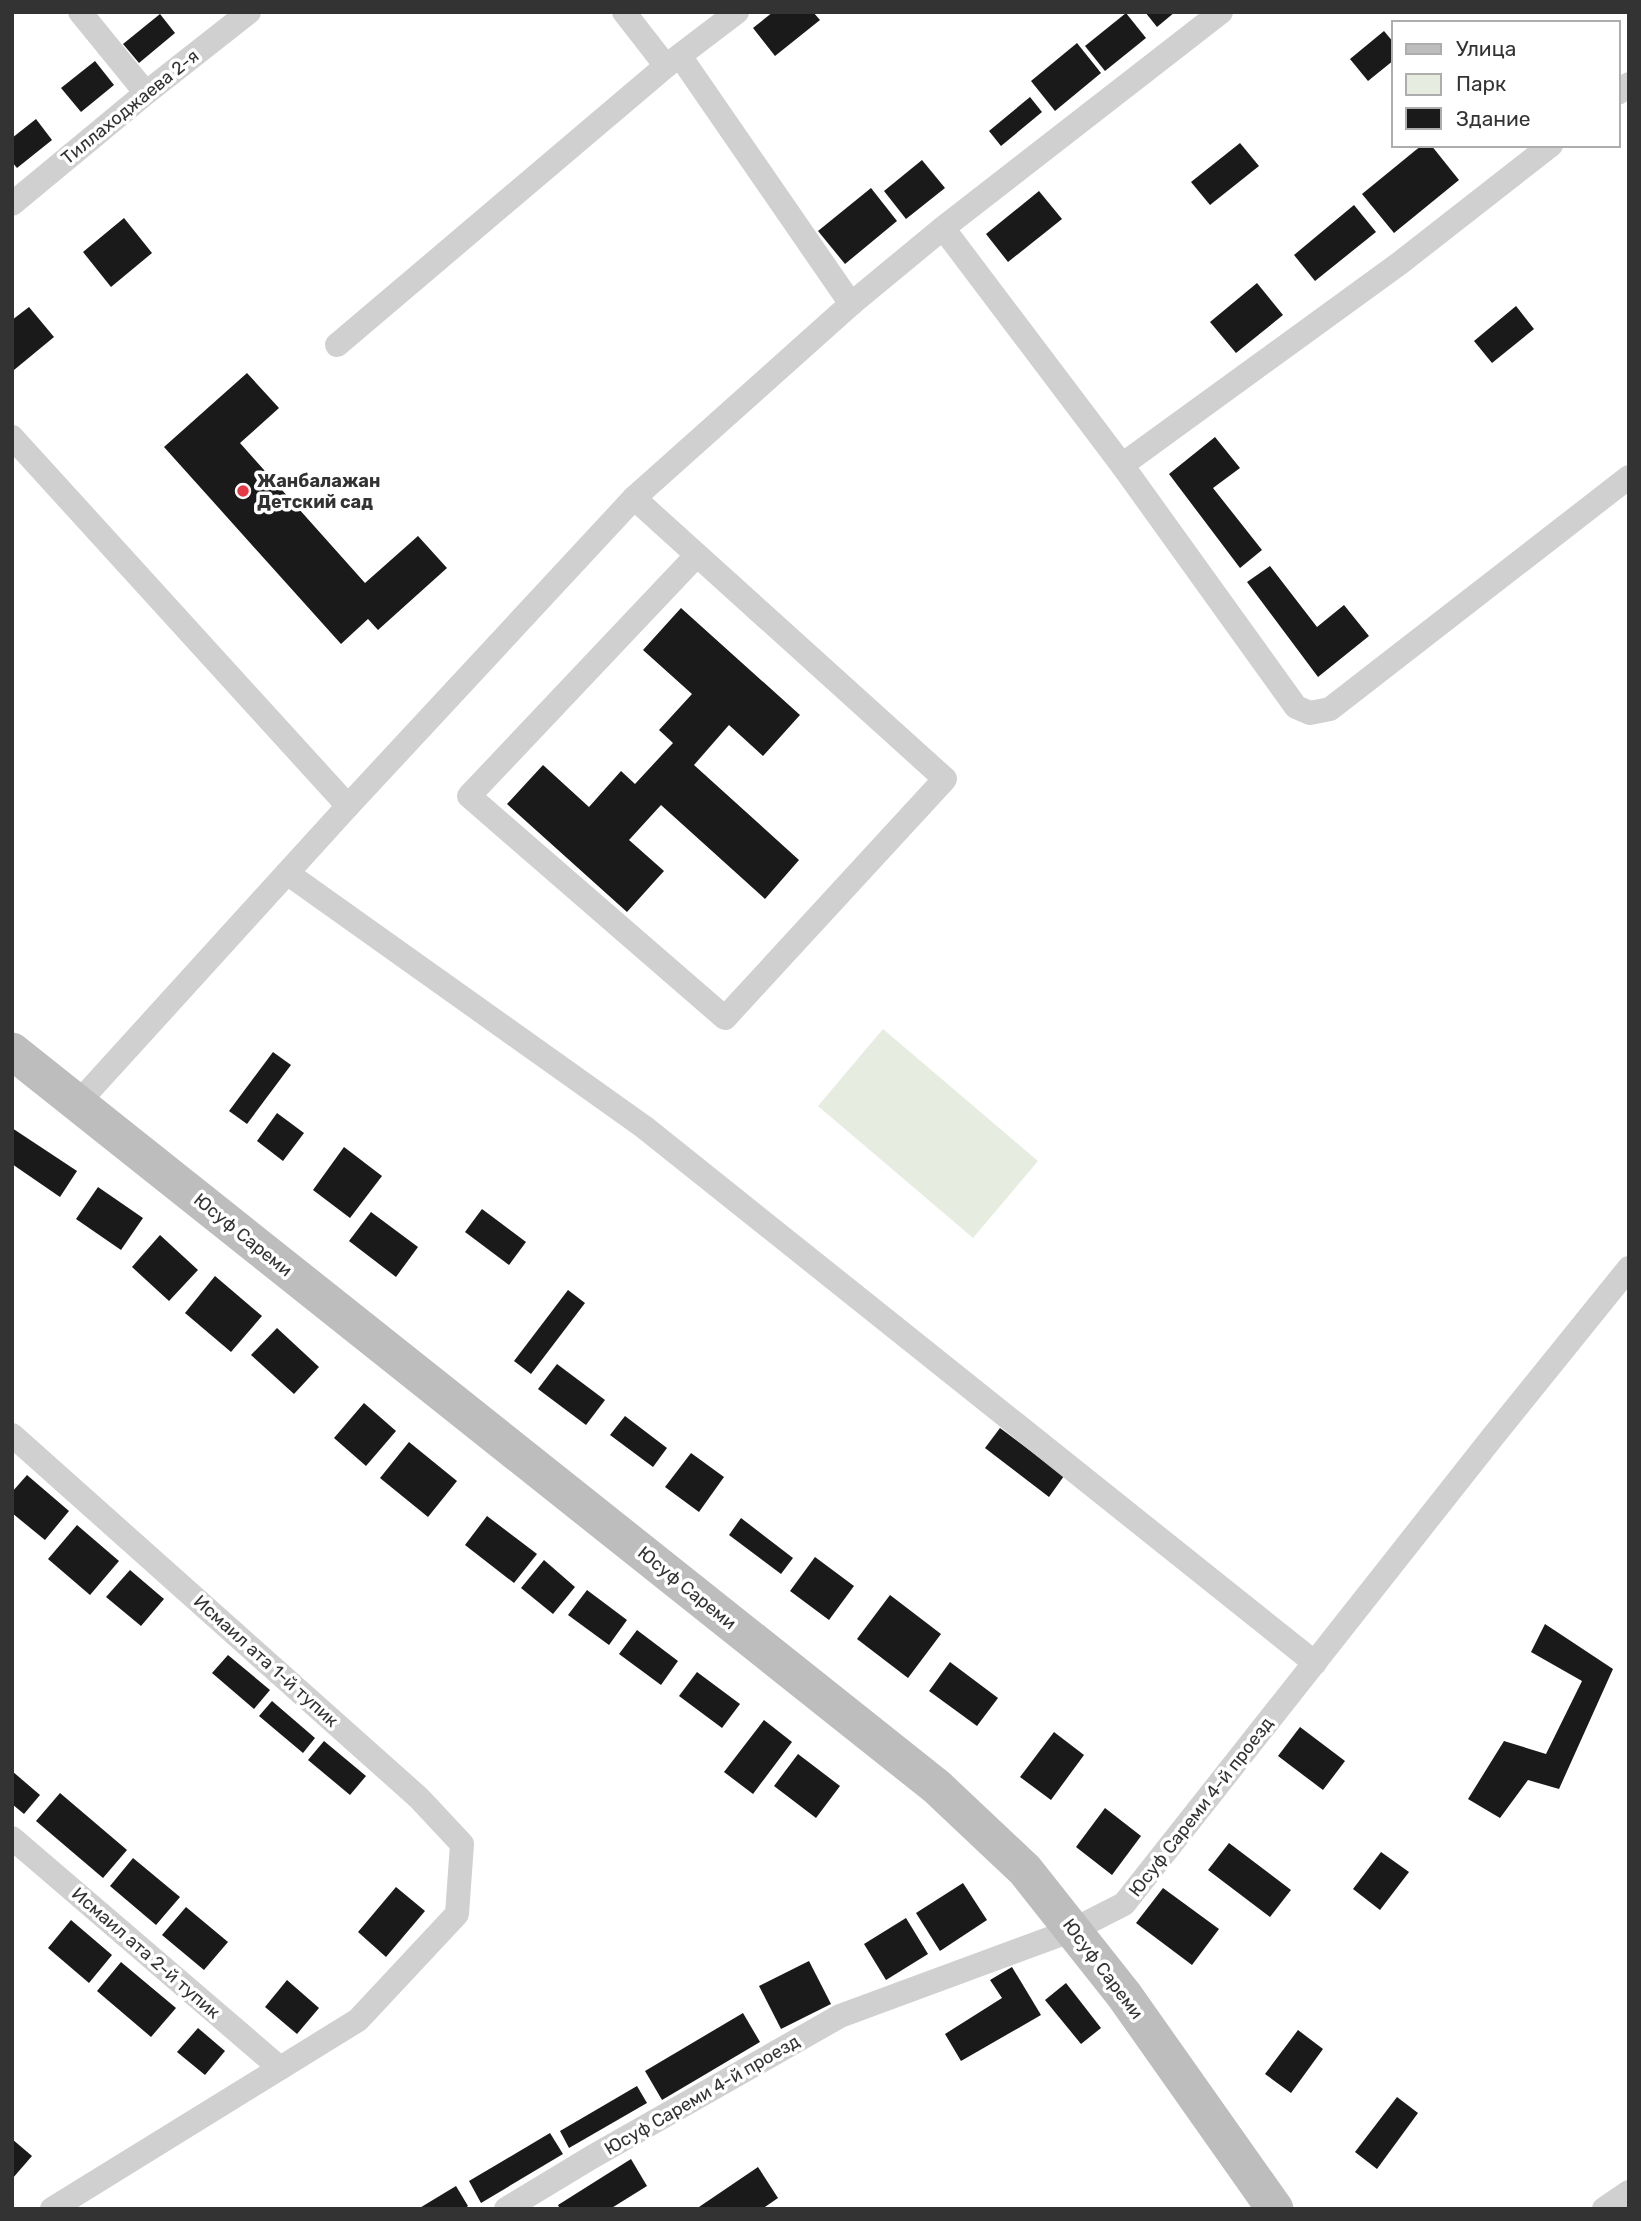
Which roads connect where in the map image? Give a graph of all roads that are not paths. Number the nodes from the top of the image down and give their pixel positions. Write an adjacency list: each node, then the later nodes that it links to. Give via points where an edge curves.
1 (80, 12): 7 (street)
2 (249, 12): 7 (street, Тиллаходжаева 2-я)
3 (624, 12): 6 (street)
4 (737, 12): 6 (street)
5 (1220, 12): 10 (street)
6 (673, 61): 11 (street); 12 (street)
7 (146, 93): 9 (street, Тиллаходжаева 2-я)
8 (1548, 147): 14 (street)
9 (12, 204)
10 (943, 228): 11 (street); 14 (street)
11 (851, 304): 16 (street)
12 (337, 345)
13 (12, 437): 18 (street)
14 (1122, 465): 15 (street, via 1296,707 1310,713 1330,709)
15 (1629, 477)
16 (634, 498): 17 (street); 18 (street)
17 (697, 555): 17 (street, via 945,779 726,1017 469,796)
18 (348, 806): 19 (street)
19 (287, 873): 21 (street); 24 (street, via 644,1126)
20 (12, 1051): 21 (main road, Юсуф Сареми)
21 (78, 1103): 26 (main road, Юсуф Сареми, via 937,1787 1025,1870)
22 (1629, 1268): 24 (street, Юсуф Сареми 4-й проезд)
23 (12, 1435): 27 (street, Исмаил ата 1-й тупик, via 419,1798 462,1844 457,1914 358,2020)
24 (1315, 1663): 26 (street, Юсуф Сареми 4-й проезд, via 1124,1904)
25 (12, 1838): 27 (street, Исмаил ата 2-й тупик)
26 (1073, 1930): 30 (street, Юсуф Сареми 4-й проезд, via 840,2016); 31 (main road, Юсуф Сареми, via 1124,1994)
27 (280, 2068): 29 (street)
28 (1629, 2192): 32 (street)
29 (52, 2209)
30 (506, 2209)
31 (1275, 2209)
32 (1604, 2209)

